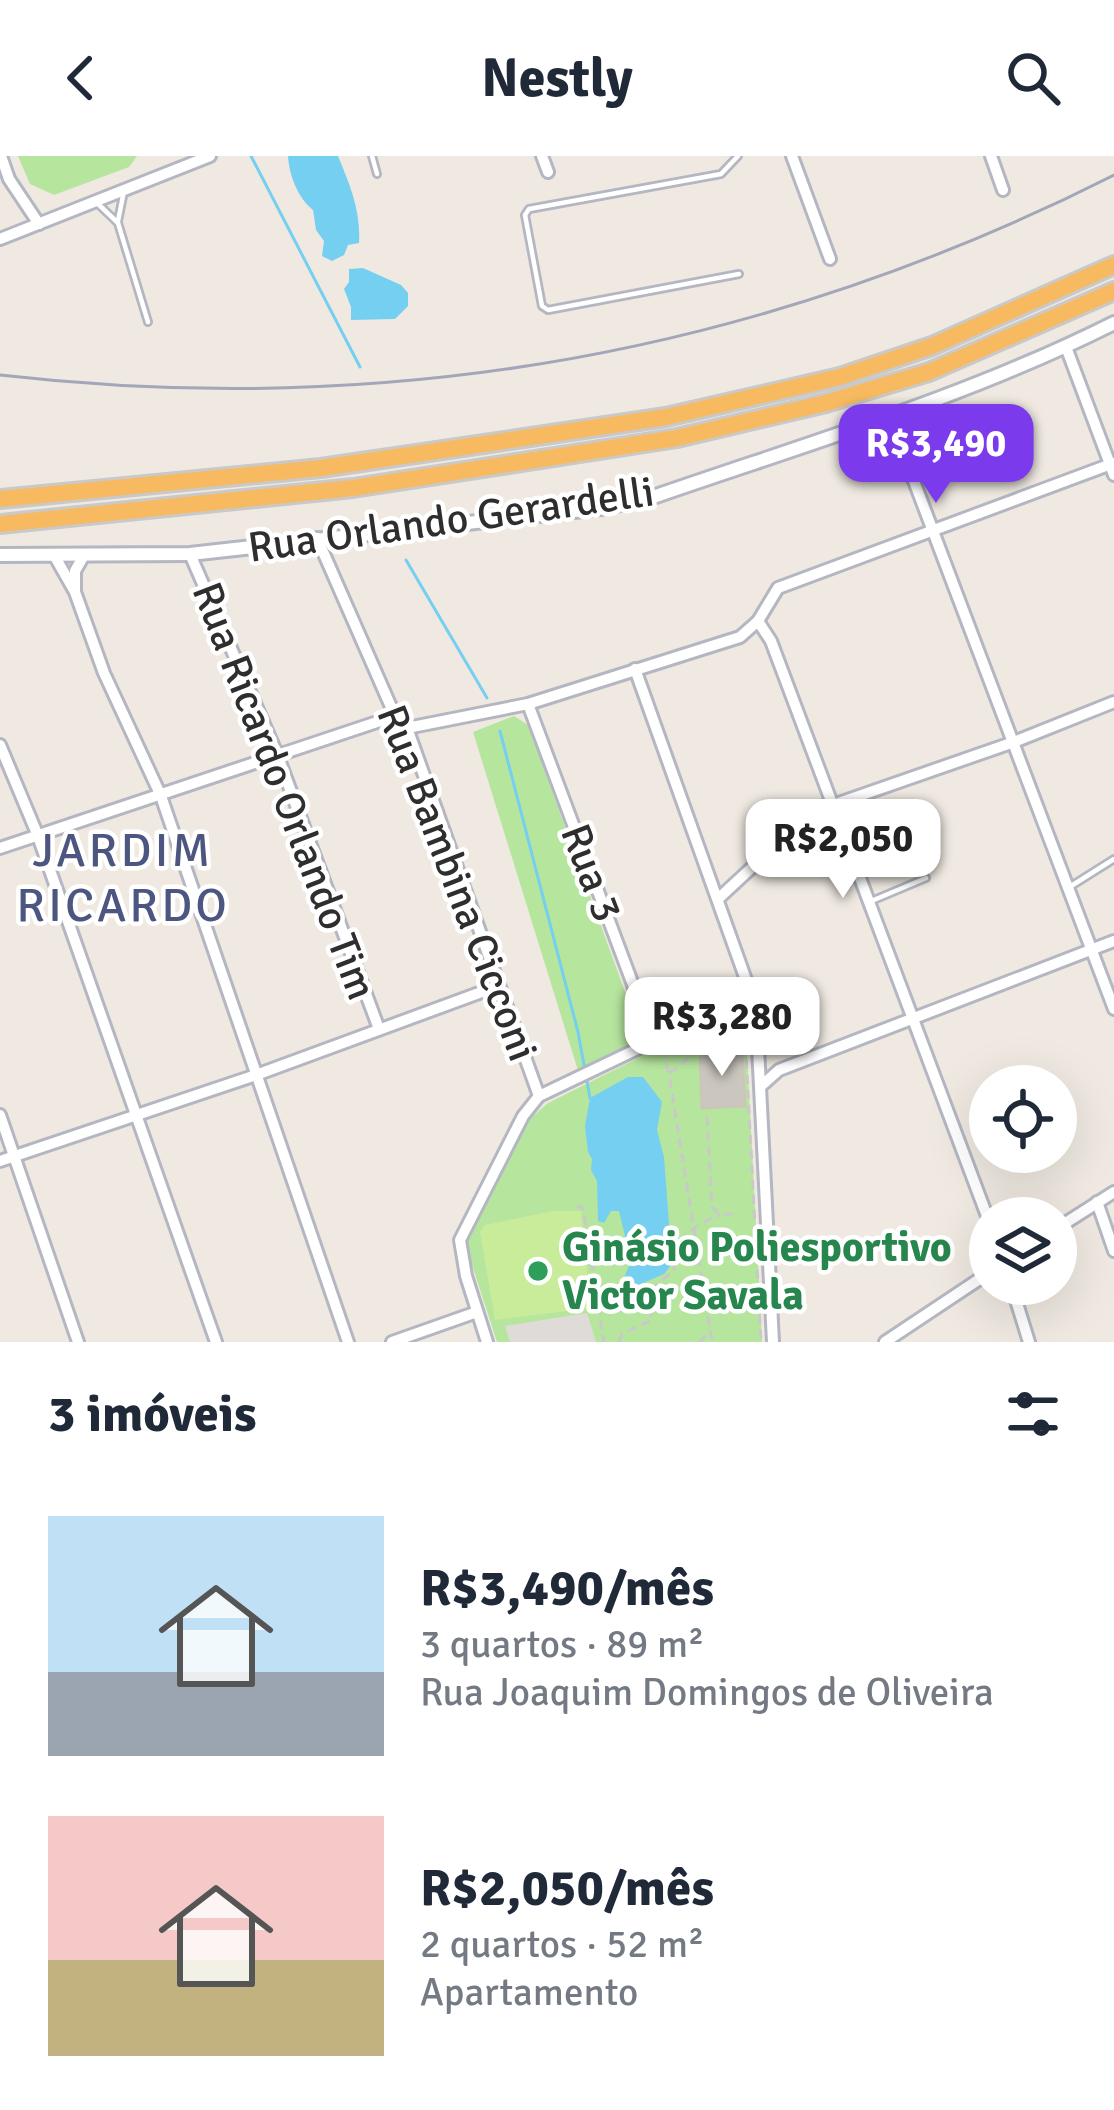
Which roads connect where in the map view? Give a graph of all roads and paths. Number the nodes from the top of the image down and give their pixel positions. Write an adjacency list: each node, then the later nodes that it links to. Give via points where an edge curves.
1 (1, 156): 8 (street)
2 (372, 156): 10 (lane)
3 (542, 156): 9 (street)
4 (738, 156): 19 (lane, via 721,174 529,208 525,215 548,310)
5 (792, 156): 17 (street)
6 (991, 156): 11 (street)
7 (199, 158): 12 (street)
8 (2, 172): 15 (street)
9 (548, 172)
10 (377, 174)
11 (1003, 190)
12 (124, 191): 13 (street); 14 (lane)
13 (95, 201): 14 (lane); 15 (street)
14 (118, 223): 21 (lane)
15 (38, 224): 16 (street)
16 (0, 239)
17 (830, 259)
18 (1114, 266): 26 (highway, via 932,346 705,409 321,469)
19 (739, 274)
20 (1114, 291): 29 (highway, via 929,371 677,437 353,488)
21 (148, 322)
22 (1114, 322): 23 (street, Rua Orlando Gerardelli)
23 (1066, 347): 24 (street, Rua Orlando Gerardelli); 25 (street)
24 (889, 415): 30 (street); 31 (street, Rua Orlando Gerardelli, via 601,508)
25 (1113, 467): 30 (street)
26 (96, 488): 27 (highway); 28 (highway)
27 (0, 489)
28 (0, 499)
29 (0, 524)
30 (934, 531): 37 (street, via 778,588); 43 (street)
31 (317, 538): 32 (street, Rua Orlando Gerardelli); 41 (street, Rua Bambina Cicconi)
32 (190, 554): 35 (street, Rua Orlando Gerardelli); 45 (street, Rua Ricardo Orlando Tim)
33 (0, 555): 34 (street, Rua Orlando Gerardelli)
34 (54, 556): 35 (street, Rua Orlando Gerardelli); 36 (street)
35 (83, 556): 36 (street)
36 (75, 592): 46 (street)
37 (758, 621): 38 (street, via 740,637); 47 (street)
38 (635, 669): 40 (street); 53 (street)
39 (1114, 702): 43 (street)
40 (528, 704): 42 (street); 63 (street, Rua 3)
41 (395, 716): 42 (street, Rua Bambina Cicconi); 45 (street)
42 (407, 728): 58 (street, Rua Bambina Cicconi)
43 (1014, 742): 47 (street); 52 (street)
44 (0, 745): 48 (street)
45 (277, 754): 46 (street); 61 (street, Rua Ricardo Orlando Tim)
46 (161, 796): 48 (street); 66 (street)
47 (830, 806): 53 (street, via 801,822); 54 (street)
48 (38, 836): 49 (street); 70 (street)
49 (0, 848)
50 (1114, 859): 52 (lane)
51 (926, 878): 54 (lane)
52 (1068, 888): 56 (street)
53 (719, 898): 57 (street)
54 (869, 902): 60 (street)
55 (1114, 941): 56 (street)
56 (1091, 951): 59 (street); 60 (street)
57 (750, 984): 63 (street); 67 (street)
58 (498, 986): 61 (street); 68 (street, Rua Bambina Cicconi)
59 (1114, 1009)
60 (916, 1019): 67 (street, via 779,1070); 75 (street)
61 (379, 1029): 66 (street)
62 (680, 1038): 97 (path, via 736,1011 744,1015)
63 (658, 1044): 65 (path); 68 (street)
64 (700, 1049): 65 (path)
65 (669, 1074): 81 (path)
66 (256, 1075): 70 (street); 90 (street)
67 (761, 1086): 98 (street)
68 (538, 1096): 85 (street, via 460,1240)
69 (0, 1115): 72 (street)
70 (136, 1115): 72 (street); 89 (street)
71 (707, 1117): 79 (path, via 712,1207)
72 (15, 1156): 73 (street); 88 (street)
73 (0, 1161)
74 (1114, 1192): 76 (street)
75 (980, 1197)
76 (1097, 1202): 80 (street); 82 (street)
77 (577, 1206): 93 (path)
78 (739, 1213): 79 (path)
79 (721, 1215): 81 (path)
80 (1077, 1215)
81 (695, 1225): 86 (path); 94 (path, via 678,1242 674,1270 648,1291 652,1320)
82 (1114, 1251)
83 (969, 1286): 87 (street)
84 (1017, 1305): 99 (street)
85 (477, 1312): 91 (street); 92 (street)
86 (710, 1328): 95 (path); 96 (path)
87 (889, 1341)
88 (78, 1342)
89 (216, 1342)
90 (348, 1342)
91 (392, 1342)
92 (488, 1342)
93 (604, 1342)
94 (620, 1342)
95 (700, 1342)
96 (712, 1342)
97 (761, 1342)
98 (773, 1342)
99 (1029, 1342)

